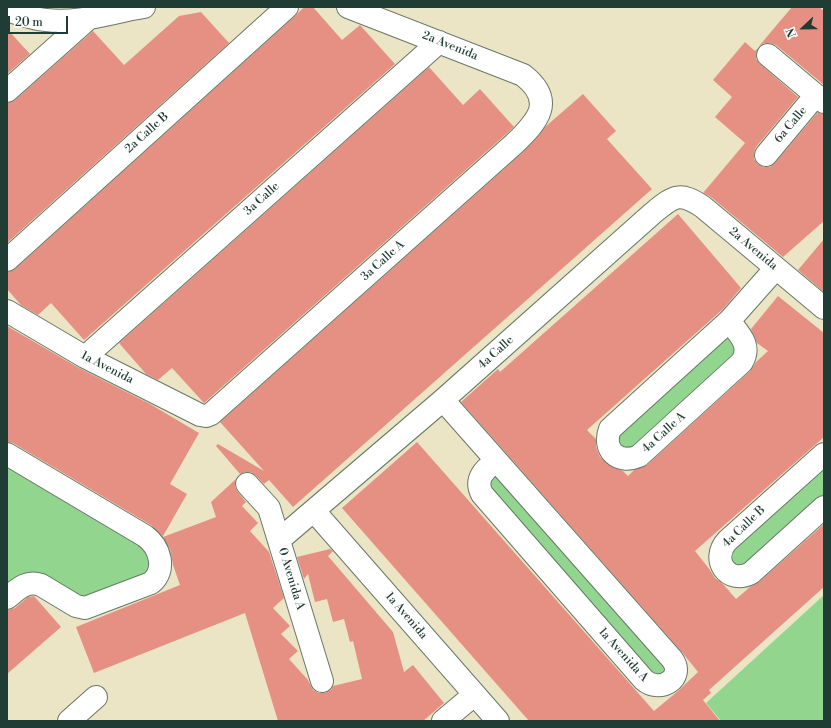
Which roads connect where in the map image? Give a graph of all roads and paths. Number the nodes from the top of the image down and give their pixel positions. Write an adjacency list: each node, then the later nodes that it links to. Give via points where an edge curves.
1 (144, 7): 5 (street)
2 (287, 7): 14 (street, 2a Calle B)
3 (348, 7): 6 (street, 2a Avenida)
4 (16, 13): 5 (street, via 48,21); 8 (street, via 38,25 43,39 40,54)
5 (89, 18): 8 (street)
6 (439, 42): 10 (street, 2a Avenida, via 523,75 539,90); 19 (street, 3a Calle)
7 (768, 56): 11 (street)
8 (32, 68): 9 (street)
9 (7, 91)
10 (541, 98): 21 (street, 3a Calle A, via 541,107 534,123 514,144)
11 (820, 98): 12 (street, 6a Calle)
12 (766, 155)
13 (679, 197): 15 (street, 2a Avenida, via 691,199 703,207); 20 (street, 4a Calle, via 653,213)
14 (7, 260)
15 (776, 268): 16 (street, 2a Avenida); 18 (street, 4a Calle A)
16 (824, 308)
17 (7, 311): 19 (street, 1a Avenida)
18 (729, 322): 18 (street, 4a Calle A, via 746,344 742,362 639,456 627,459 614,454 607,443 610,429)
19 (85, 357): 21 (street, 1a Avenida, via 200,415)
20 (443, 400): 24 (street, 1a Avenida A); 27 (street, 4a Calle)
21 (211, 414)
22 (7, 454): 29 (street, via 145,536 154,546 161,562 158,575 151,583 87,607 76,606 41,585 34,584 21,586)
23 (824, 454): 26 (street, 4a Calle B, via 722,546 722,566 733,575 746,576)
24 (496, 461): 24 (street, 1a Avenida A, via 672,659 676,672 669,682 654,686 644,680 480,491 481,476 486,468)
25 (247, 484): 28 (street, 0 Avenida A, via 269,508)
26 (824, 507)
27 (314, 510): 28 (street, 4a Calle); 31 (street, 1a Avenida)
28 (279, 540): 30 (street, 0 Avenida A)
29 (7, 598)
30 (322, 681)
31 (474, 695): 34 (street); 35 (street, 1a Avenida)
32 (96, 697): 33 (street)
33 (69, 721)
34 (443, 721)
35 (498, 721)

